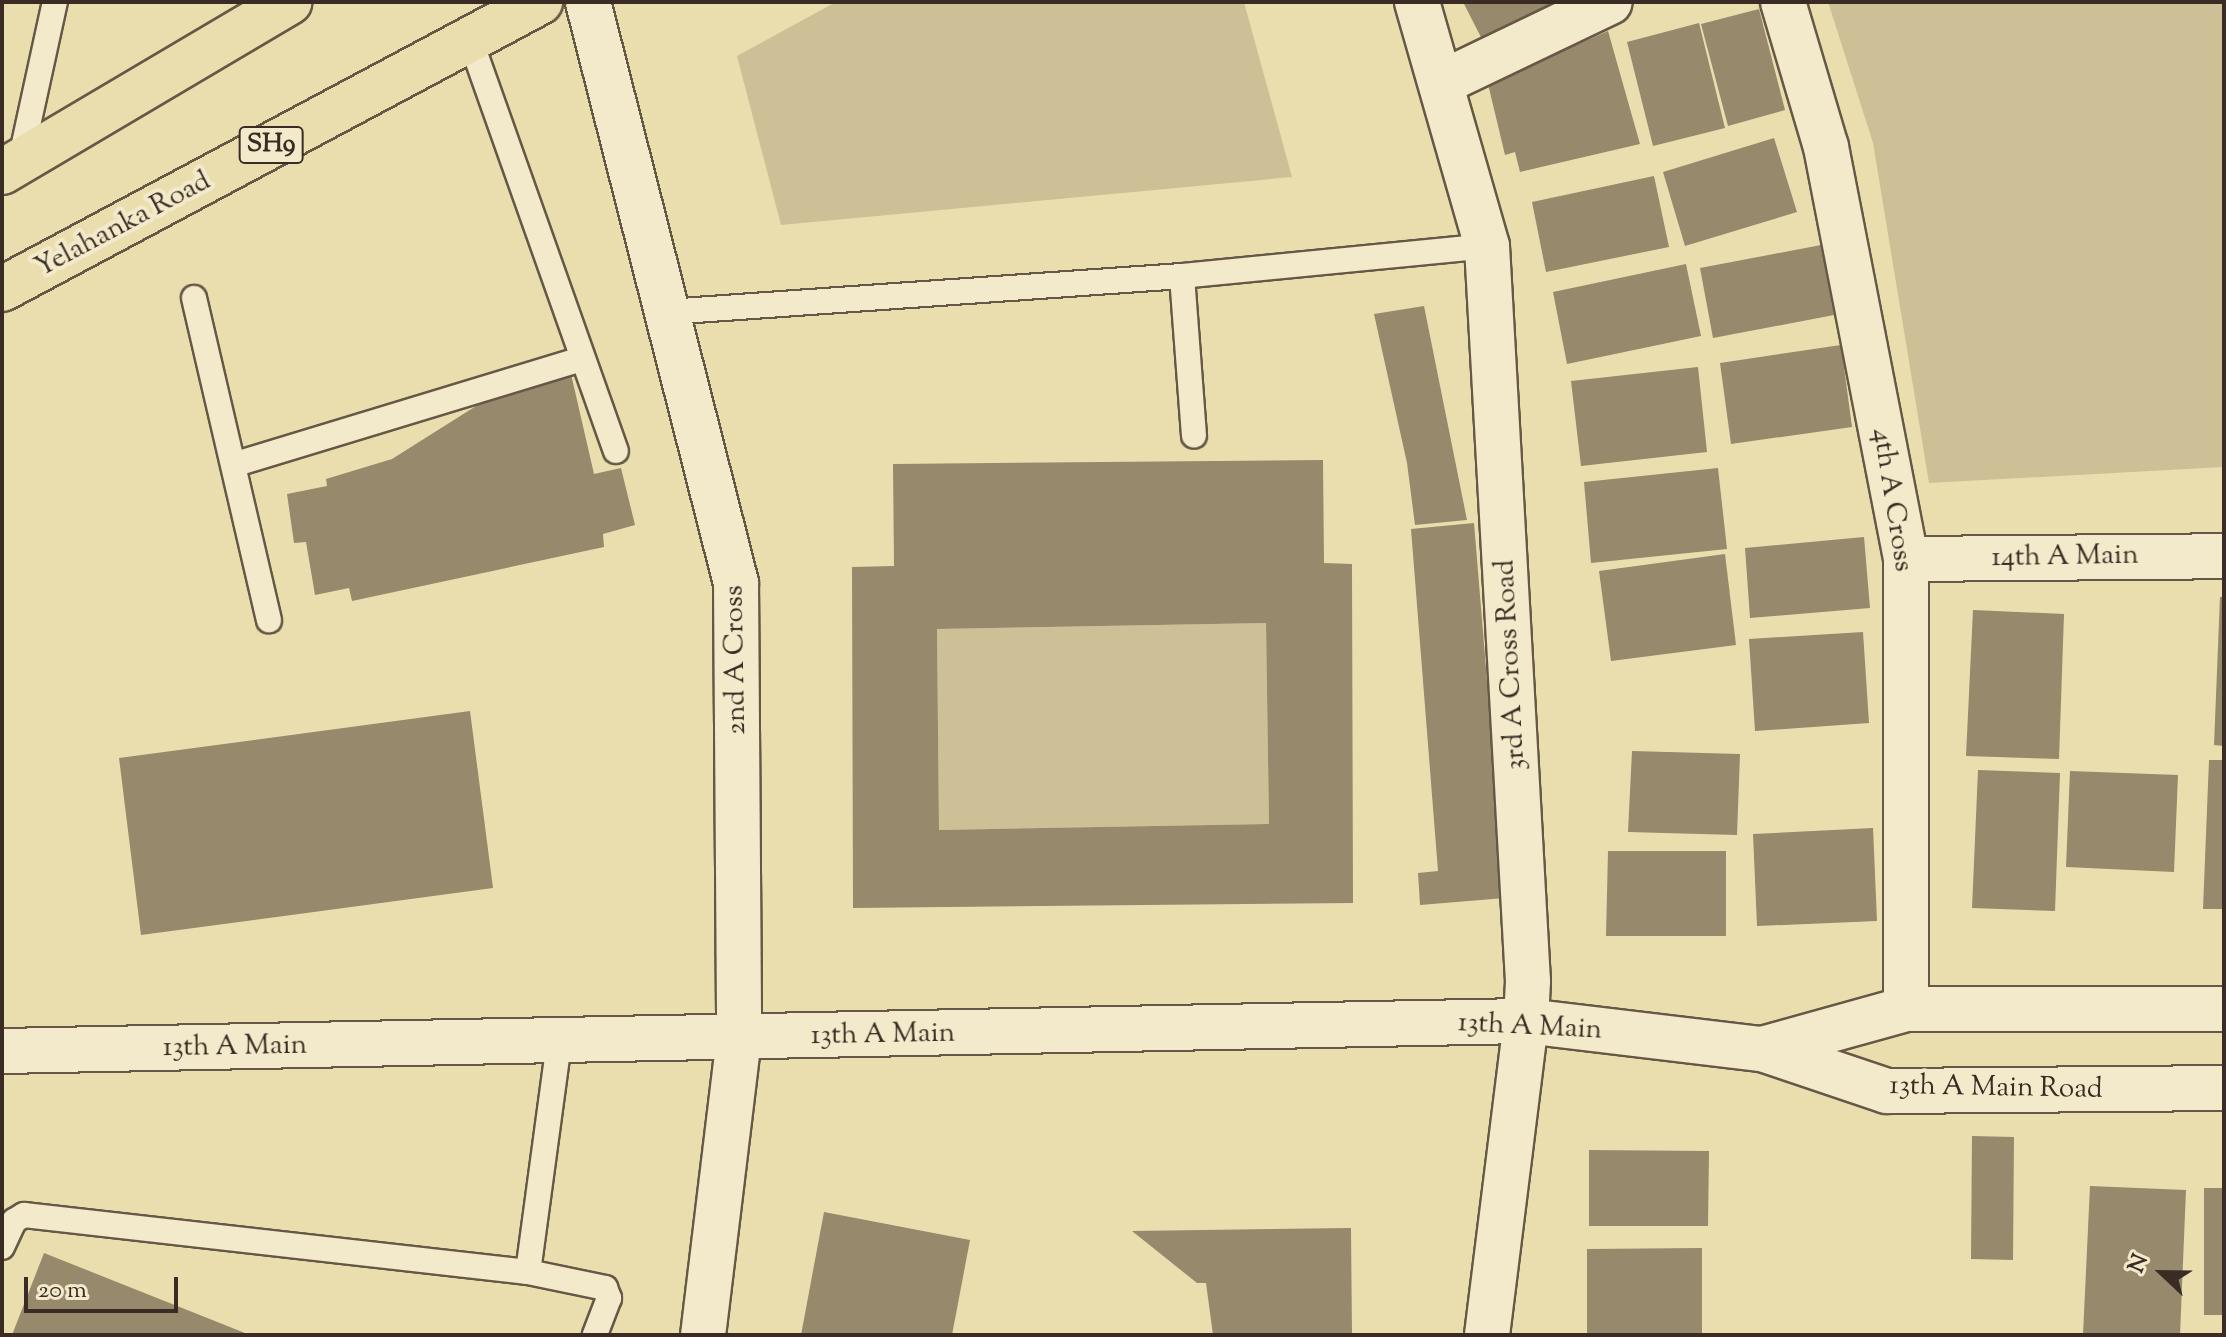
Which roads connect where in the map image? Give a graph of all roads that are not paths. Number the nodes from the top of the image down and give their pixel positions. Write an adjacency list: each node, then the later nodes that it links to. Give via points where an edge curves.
1 (55, 2): 10 (lane)
2 (289, 2): 10 (main road)
3 (540, 2): 8 (main road, Yelahanka Road / SH9)
4 (588, 2): 15 (street, 2nd A Cross)
5 (1417, 2): 9 (street, 3rd A Cross Road)
6 (1610, 2): 9 (street)
7 (1783, 2): 21 (street, 4th A Cross, via 1826,147)
8 (470, 39): 13 (main road, Yelahanka Road / SH9); 16 (lane)
9 (1441, 83): 11 (street, 3rd A Cross Road)
10 (11, 167)
11 (1487, 246): 12 (lane); 25 (street, 3rd A Cross Road, via 1528,981)
12 (1182, 276): 15 (lane); 17 (lane)
13 (2, 289)
14 (194, 298): 19 (lane)
15 (667, 312): 26 (street, 2nd A Cross, via 736,583)
16 (582, 359): 18 (lane); 19 (lane)
17 (1194, 436)
18 (616, 451)
19 (236, 464): 22 (lane)
20 (2224, 556): 21 (street, 14th A Main)
21 (1906, 559): 23 (street, 4th A Cross)
22 (269, 620)
23 (1906, 1009): 24 (street); 28 (street)
24 (2224, 1009)
25 (1526, 1021): 26 (street, 13th A Main); 28 (street, 13th A Main); 35 (street, 3rd A Cross Road)
26 (739, 1038): 27 (street, 13th A Main); 34 (street, 2nd A Cross)
27 (559, 1042): 29 (street, 13th A Main); 32 (lane)
28 (1762, 1049): 30 (street, 13th A Main Road, via 1887,1091)
29 (2, 1051)
30 (2224, 1088)
31 (2, 1247): 32 (lane, via 14,1221 24,1215)
32 (528, 1272): 33 (lane, via 605,1288 609,1298)
33 (595, 1335)
34 (703, 1335)
35 (1487, 1335)

